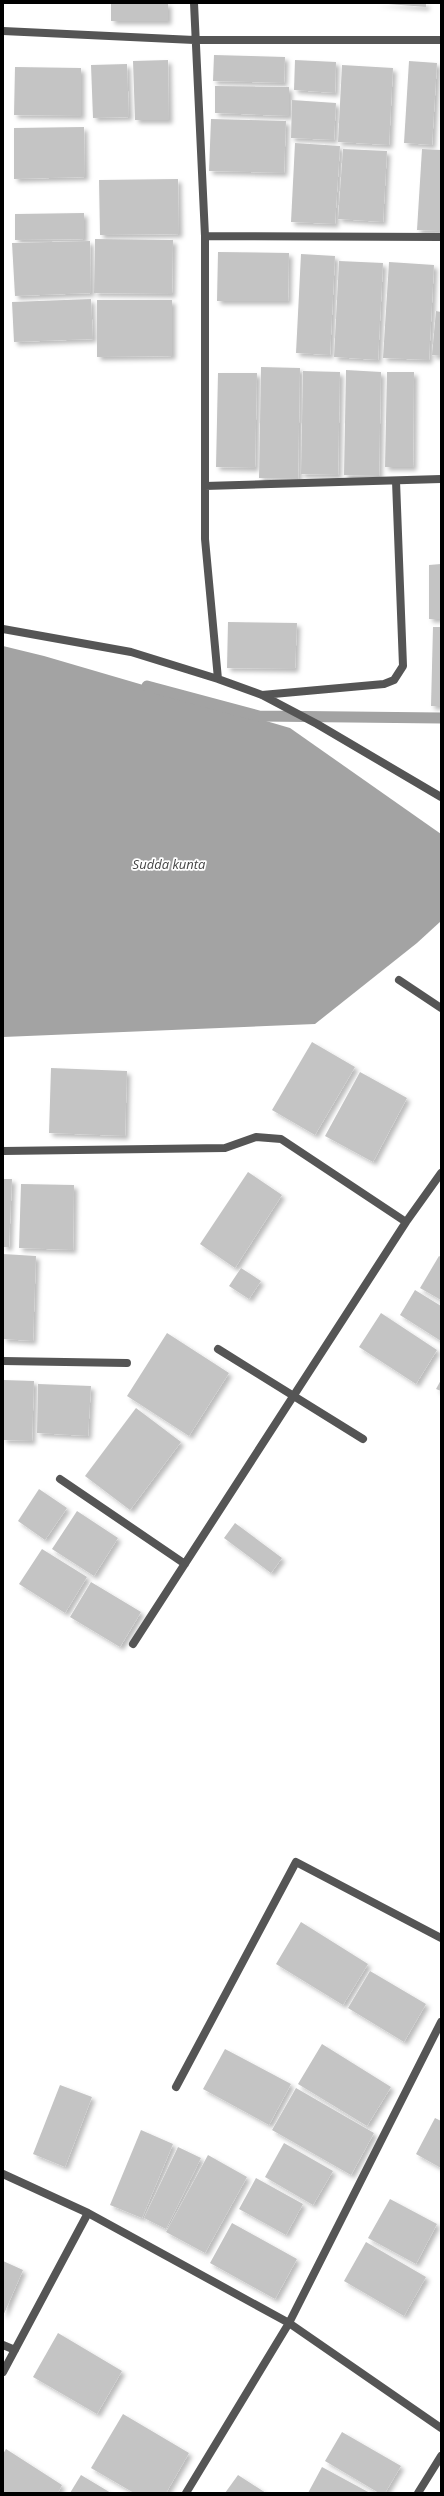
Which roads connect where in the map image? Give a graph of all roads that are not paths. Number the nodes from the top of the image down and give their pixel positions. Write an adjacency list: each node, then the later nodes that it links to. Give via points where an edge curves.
1 (194, 3): 3 (street)
2 (3, 31): 3 (street)
3 (194, 40): 4 (street); 5 (street)
4 (441, 40)
5 (205, 236): 6 (street); 9 (street)
6 (441, 237)
7 (441, 479): 8 (street)
8 (396, 481): 9 (street); 12 (street, via 403,666 394,680 384,684)
9 (205, 486): 11 (street, via 205,539)
10 (3, 629): 11 (street, via 132,652)
11 (218, 679): 12 (street)
12 (262, 695): 13 (street, via 317,724)
13 (441, 797)
14 (398, 980): 15 (street)
15 (441, 1008)
16 (3, 1152): 18 (street, via 225,1148 256,1137 281,1139)
17 (441, 1173): 18 (street)
18 (406, 1222): 22 (street)
19 (218, 1349): 22 (street)
20 (3, 1361): 21 (street)
21 (127, 1363)
22 (295, 1395): 23 (street); 25 (street)
23 (363, 1439)
24 (60, 1479): 25 (street)
25 (185, 1564): 26 (street)
26 (133, 1644)
27 (441, 1938): 29 (street, via 296,1862)
28 (441, 2022): 32 (street)
29 (176, 2086)
30 (3, 2174): 31 (street)
31 (88, 2213): 32 (street); 34 (street)
32 (289, 2323): 36 (street); 38 (street)
33 (3, 2345): 34 (street)
34 (15, 2350): 35 (street)
35 (3, 2372)
36 (441, 2428)
37 (441, 2456): 39 (street)
38 (186, 2493)
39 (418, 2493)

